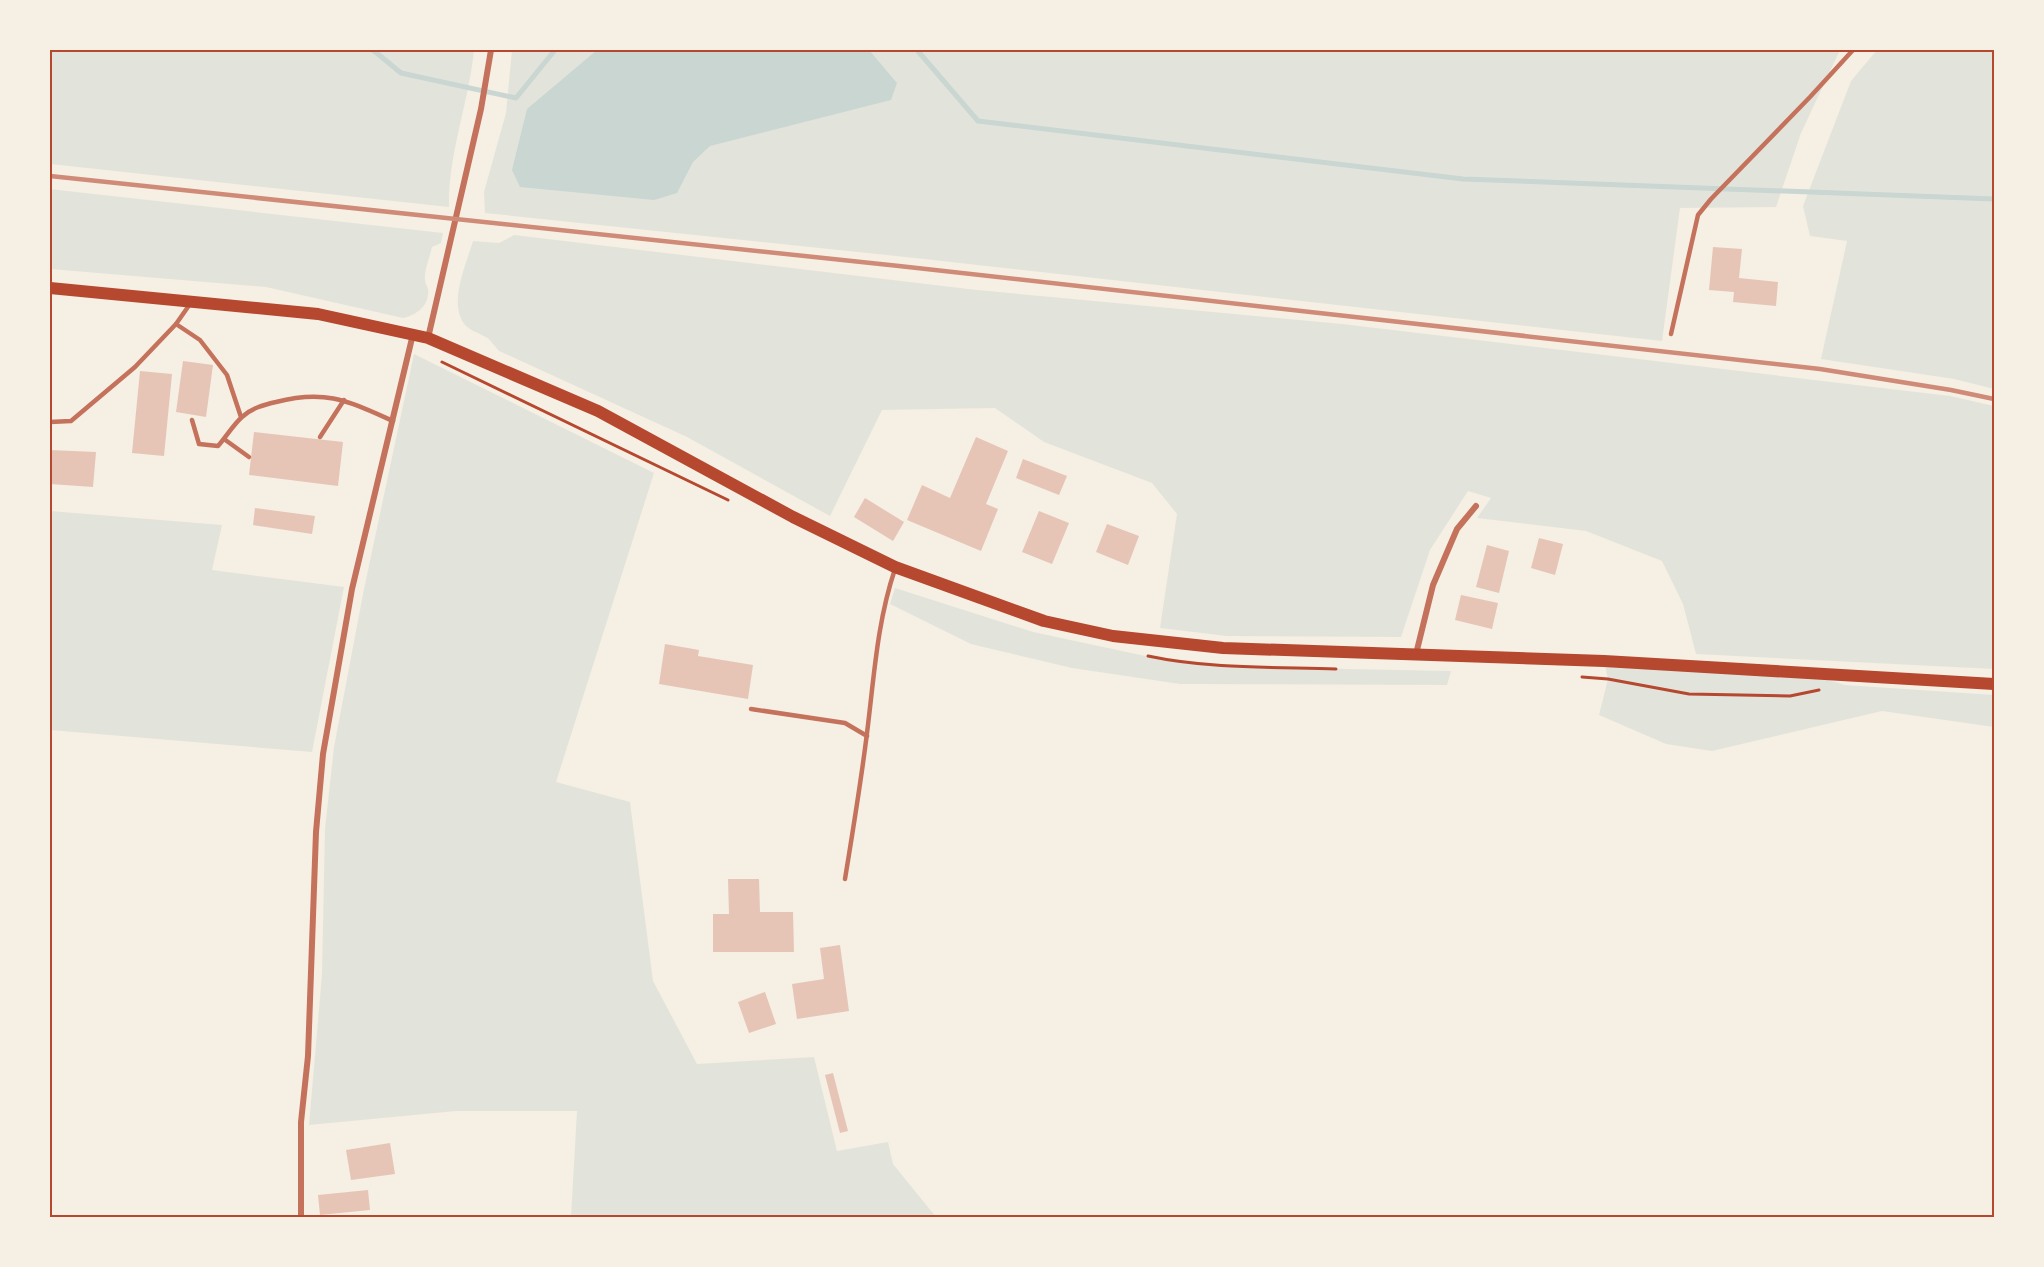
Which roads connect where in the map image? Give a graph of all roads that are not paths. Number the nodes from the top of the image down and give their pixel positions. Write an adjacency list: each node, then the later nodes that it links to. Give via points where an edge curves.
1 (491, 50): 8 (street, via 482,109)
2 (1853, 50): 7 (lane, via 1698,215)
3 (50, 288): 4 (main road)
4 (191, 301): 5 (lane); 6 (main road, via 318,314)
5 (176, 324): 10 (lane, via 200,340 227,375); 13 (lane, via 135,367 71,421)
6 (413, 333): 8 (main road); 12 (street)
7 (1671, 334)
8 (428, 338): 18 (main road, via 598,411 793,517)
9 (344, 400): 10 (lane, via 314,395 290,398 258,407); 12 (lane); 14 (lane)
10 (241, 417): 15 (lane)
11 (192, 420): 15 (lane, via 199,444 218,446)
12 (393, 421): 24 (street, via 352,589 323,754 316,832 308,1056 301,1122)
13 (50, 422)
14 (320, 437)
15 (224, 439): 16 (lane)
16 (249, 457)
17 (1476, 506): 19 (street, via 1457,529 1433,585)
18 (895, 567): 19 (main road, via 1044,621 1113,636 1224,648); 22 (lane, via 882,614)
19 (1415, 655): 20 (main road, via 1604,661)
20 (1995, 684)
21 (752, 709): 22 (lane, via 845,723)
22 (867, 735): 23 (lane)
23 (845, 879)
24 (301, 1218)

